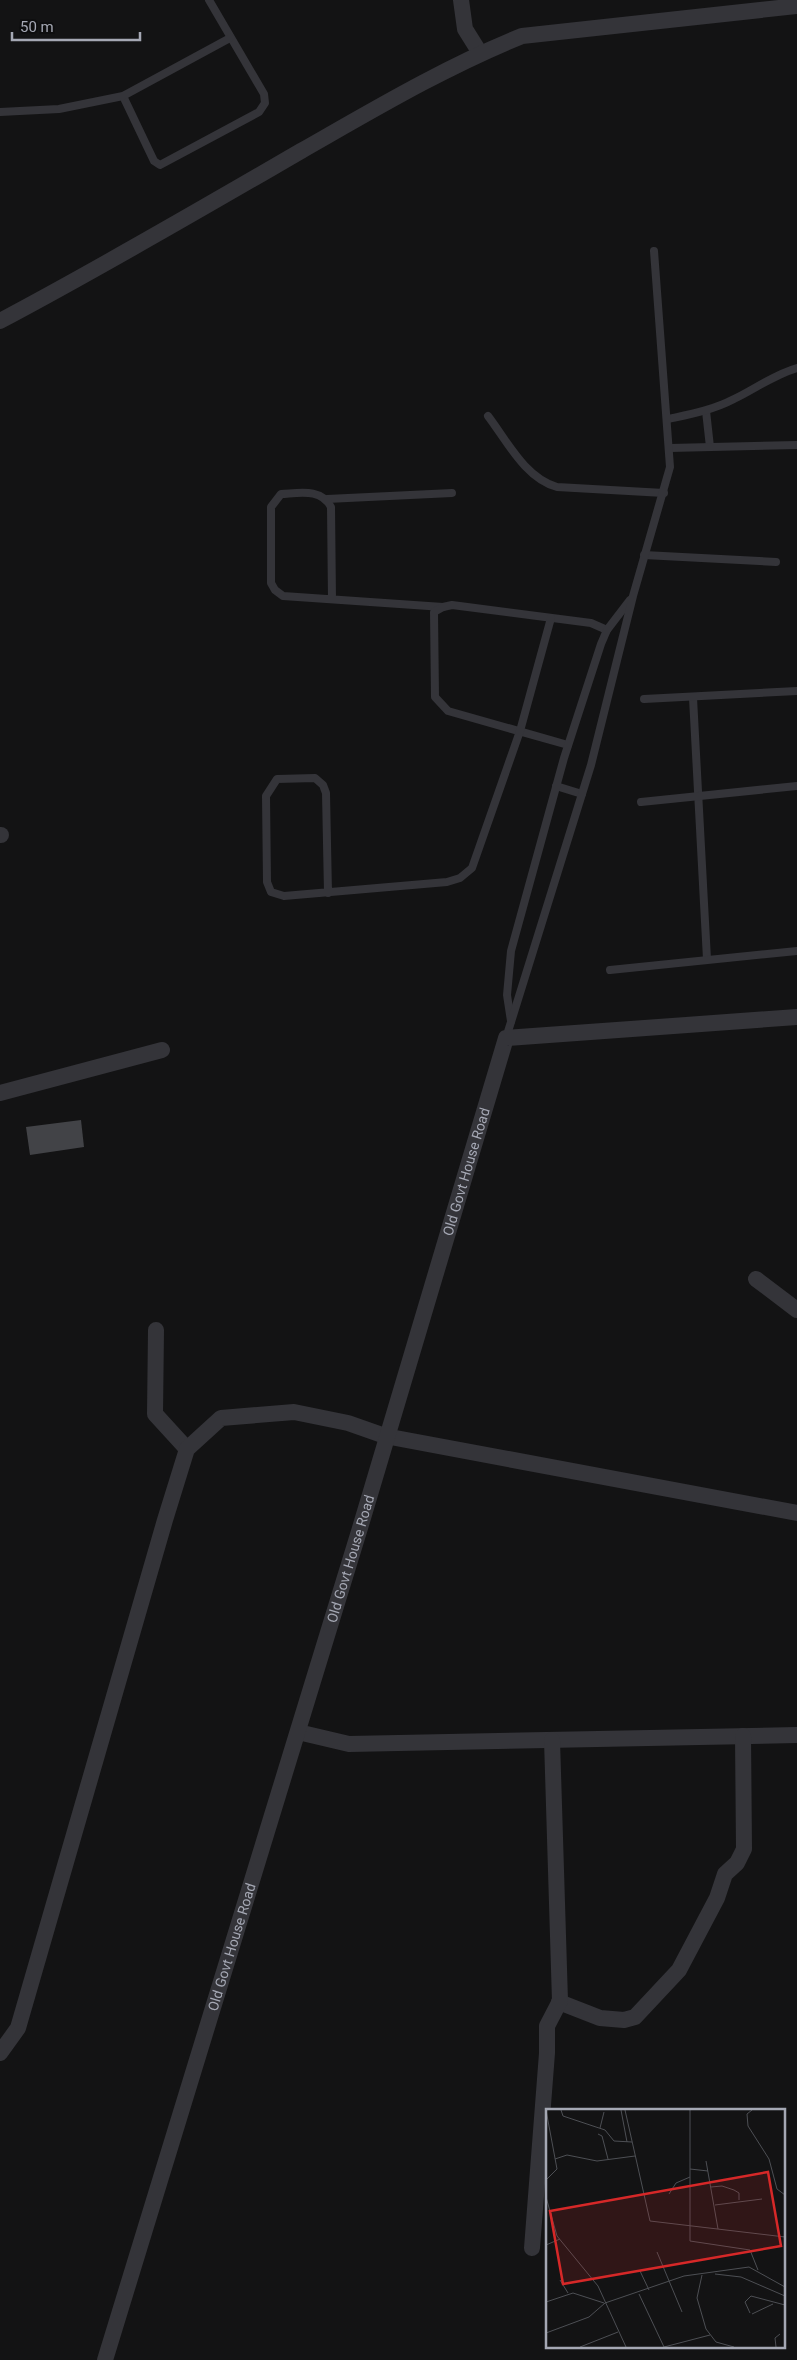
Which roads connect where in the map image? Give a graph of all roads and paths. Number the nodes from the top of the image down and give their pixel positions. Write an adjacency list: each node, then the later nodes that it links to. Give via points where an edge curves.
1 (209, 0): 4 (lane)
2 (461, 0): 5 (street, via 465,29)
3 (797, 6): 5 (street, via 522,36)
4 (230, 38): 6 (lane); 6 (lane, via 264,94 265,104 259,112 168,162 160,165 154,161)
5 (480, 52): 9 (street)
6 (124, 96): 7 (lane, via 59,109)
7 (0, 112)
8 (654, 251): 13 (lane)
9 (0, 321)
10 (797, 368): 11 (lane)
11 (706, 411): 13 (lane); 16 (lane)
12 (488, 416): 18 (lane, via 531,474 544,483 557,487)
13 (668, 419): 15 (lane)
14 (797, 445): 16 (lane)
15 (670, 448): 16 (lane); 18 (lane)
16 (710, 448)
17 (452, 493): 19 (lane)
18 (664, 494): 20 (lane)
19 (327, 499): 23 (lane, via 331,507); 23 (lane, via 319,493 281,494 275,500 271,507 271,583 283,596)
20 (644, 555): 21 (lane); 22 (lane)
21 (776, 562)
22 (633, 596): 26 (lane); 34 (lane)
23 (332, 599): 24 (lane)
24 (443, 607): 25 (lane); 30 (lane, via 434,612 435,697 448,711)
25 (551, 618): 26 (lane, via 591,623); 30 (lane)
26 (607, 630): 31 (lane)
27 (797, 691): 28 (lane)
28 (693, 698): 29 (lane); 35 (lane)
29 (644, 700)
30 (520, 731): 31 (lane); 37 (lane, via 472,868 460,878 447,882)
31 (568, 745): 32 (lane)
32 (556, 786): 34 (lane); 42 (lane, via 511,951)
33 (797, 786): 35 (lane)
34 (582, 794): 42 (lane)
35 (700, 796): 36 (lane); 39 (lane)
36 (641, 802)
37 (328, 893): 37 (lane, via 284,896 271,892 266,796 277,779 315,778 326,793)
38 (797, 951): 39 (lane)
39 (707, 960): 40 (lane)
40 (610, 970)
41 (797, 1017): 42 (street)
42 (508, 1030): 48 (street, Old Govt House Road)
43 (162, 1050): 44 (street)
44 (0, 1093)
45 (756, 1279): 46 (street)
46 (797, 1310)
47 (156, 1330): 49 (street, via 155,1414)
48 (385, 1436): 49 (street, via 348,1423 294,1412 221,1418); 50 (street); 51 (street, Old Govt House Road)
49 (188, 1449): 56 (street, via 18,2028)
50 (797, 1513)
51 (298, 1732): 54 (street, via 349,1744); 58 (street, Old Govt House Road)
52 (797, 1735): 53 (street)
53 (743, 1736): 54 (street); 55 (street, via 744,1850 737,1863 725,1874 717,1898 679,1970 635,2017 600,2018)
54 (552, 1740): 55 (street)
55 (559, 2002): 57 (street, via 547,2026)
56 (0, 2053)
57 (532, 2248)
58 (105, 2360)

